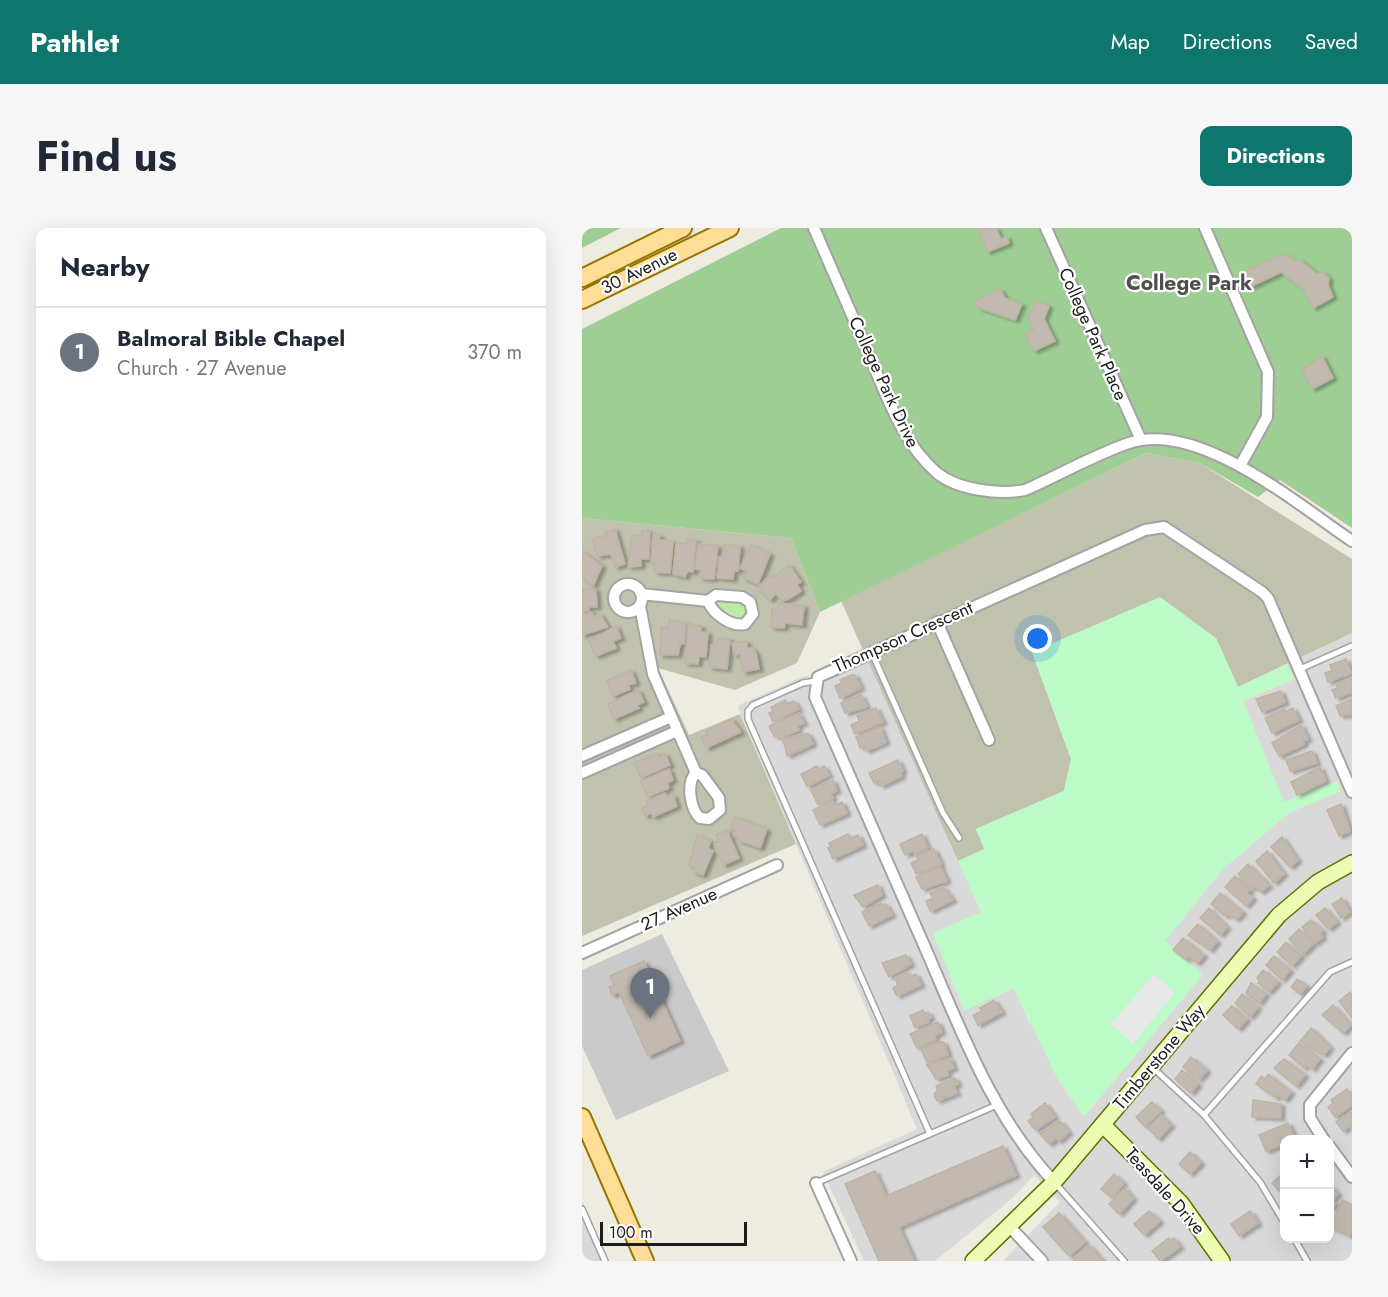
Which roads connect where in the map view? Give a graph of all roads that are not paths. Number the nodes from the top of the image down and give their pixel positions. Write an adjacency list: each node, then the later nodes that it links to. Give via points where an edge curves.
1 (683, 228): 6 (main road, 30 Avenue)
2 (730, 228): 7 (main road, 30 Avenue)
3 (814, 228): 8 (street, College Park Drive, via 901,426 918,454 939,475 974,489 1009,493 1025,490)
4 (1046, 228): 8 (street, College Park Place)
5 (1205, 228): 9 (street, via 1268,372 1267,417)
6 (582, 278)
7 (582, 300)
8 (1141, 441): 9 (street, College Park Drive, via 1177,441)
9 (1240, 466): 10 (street, College Park Drive)
10 (1352, 541)
11 (641, 594): 12 (street); 13 (street); 13 (street, via 636,586 627,584 618,588 614,596 615,605 623,611 632,612)
12 (708, 601)
13 (640, 606): 19 (street, via 648,659)
14 (937, 622): 16 (street, Thompson Crescent); 17 (street, Thompson Crescent, via 1159,526 1173,531 1262,591); 21 (street)
15 (1352, 646): 17 (lane)
16 (872, 651): 18 (street, Thompson Crescent, via 826,672); 26 (lane, via 943,813)
17 (1300, 669): 25 (street, Thompson Crescent)
18 (816, 681): 33 (street, Thompson Crescent, via 815,697); 37 (lane, via 753,705 748,719)
19 (671, 717): 20 (street); 22 (street)
20 (677, 731): 23 (street); 24 (street)
21 (989, 740)
22 (582, 756)
23 (582, 773)
24 (696, 773)
25 (1352, 792)
26 (959, 838)
27 (1352, 863): 32 (street, Timberstone Way, via 1318,882 1280,915)
28 (777, 865): 29 (street, 27 Avenue)
29 (582, 953)
30 (1352, 962): 34 (lane, via 1330,972)
31 (1352, 1053): 38 (street, via 1310,1105 1310,1118)
32 (1151, 1066): 34 (lane); 36 (street, Timberstone Way)
33 (997, 1105): 37 (lane); 41 (street, Thompson Crescent, via 1026,1150)
34 (1204, 1114): 44 (lane, via 1260,1182)
35 (582, 1117): 49 (main road)
36 (1103, 1125): 41 (street, Timberstone Way); 53 (street, Teasdale Drive, via 1181,1203)
37 (930, 1134): 42 (lane)
38 (1321, 1135)
39 (1334, 1154): 40 (street)
40 (1352, 1177)
41 (1054, 1182): 45 (street, Timberstone Way); 52 (lane)
42 (816, 1183): 47 (street)
43 (582, 1209): 48 (lane)
44 (1280, 1215)
45 (1010, 1227): 50 (street, Timberstone Way); 51 (street)
46 (1296, 1243): 54 (lane)
47 (848, 1260)
48 (605, 1261)
49 (645, 1261)
50 (973, 1261)
51 (1042, 1261)
52 (1124, 1261)
53 (1222, 1261)
54 (1307, 1261)

